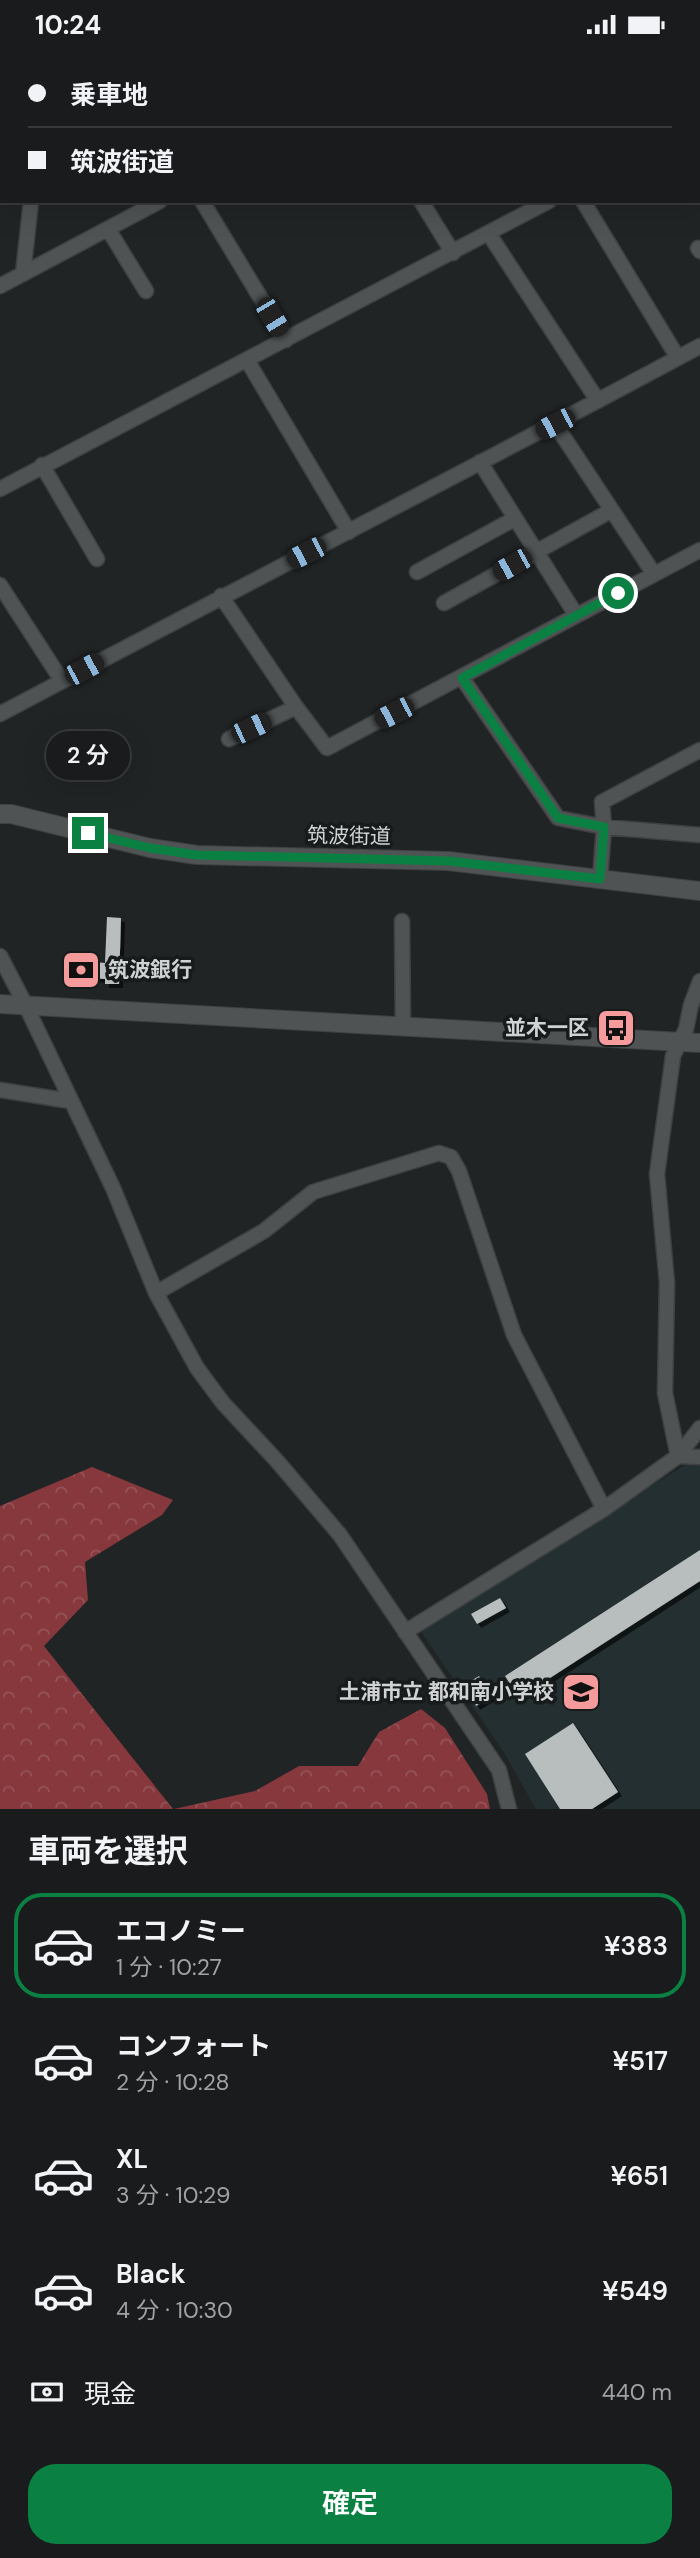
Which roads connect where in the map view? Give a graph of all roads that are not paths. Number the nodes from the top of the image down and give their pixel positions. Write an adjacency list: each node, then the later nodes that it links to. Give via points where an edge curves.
1 (31, 203): 10 (street)
2 (156, 203): 7 (street)
3 (203, 203): 13 (street)
4 (422, 203): 9 (street)
5 (545, 203): 8 (street)
6 (584, 203): 15 (street)
7 (108, 229): 10 (street); 12 (street)
8 (489, 233): 9 (street); 17 (street)
9 (453, 253): 13 (street)
10 (23, 274): 11 (street)
11 (0, 286)
12 (146, 291)
13 (286, 340): 16 (street)
14 (700, 346): 15 (street)
15 (678, 358): 17 (street)
16 (247, 359): 20 (street); 24 (street)
17 (598, 401): 18 (street)
18 (555, 424): 19 (street); 22 (street)
19 (480, 462): 23 (street); 24 (street)
20 (42, 465): 21 (street); 27 (street)
21 (0, 489)
22 (612, 510): 26 (street); 29 (street)
23 (514, 519): 26 (street); 28 (street)
24 (349, 532): 31 (street)
25 (700, 551): 29 (street)
26 (535, 552): 32 (street); 33 (street)
27 (97, 559)
28 (417, 572)
29 (654, 574): 33 (street)
30 (0, 585): 35 (street)
31 (221, 596): 35 (street); 36 (street)
32 (444, 603)
33 (576, 615): 34 (street)
34 (462, 678): 36 (street, via 327,748); 41 (street, via 558,818)
35 (62, 681): 37 (street)
36 (296, 707): 38 (street)
37 (0, 714)
38 (229, 739)
39 (700, 750): 41 (street, via 602,802)
40 (0, 814): 43 (street, 筑波街道, via 197,855 449,861)
41 (604, 827): 42 (street); 43 (street)
42 (700, 835)
43 (600, 879): 44 (street, 筑波街道)
44 (700, 891)
45 (402, 922): 50 (street)
46 (0, 956): 49 (street)
47 (700, 981): 51 (street)
48 (0, 1004): 49 (street)
49 (26, 1006): 50 (street); 54 (street)
50 (403, 1028): 51 (street)
51 (680, 1042): 52 (street); 57 (street, via 666,1095 657,1174 667,1283 665,1393)
52 (700, 1044)
53 (0, 1090): 54 (street)
54 (70, 1101): 55 (street, via 113,1188)
55 (156, 1293): 59 (street, via 264,1231 313,1192 439,1153 451,1157 514,1335); 60 (street, via 223,1403 340,1535)
56 (700, 1429): 57 (street)
57 (678, 1457): 58 (street); 59 (street)
58 (700, 1457)
59 (604, 1509): 60 (street)
60 (405, 1632): 61 (street, via 499,1770)
61 (509, 1809)

